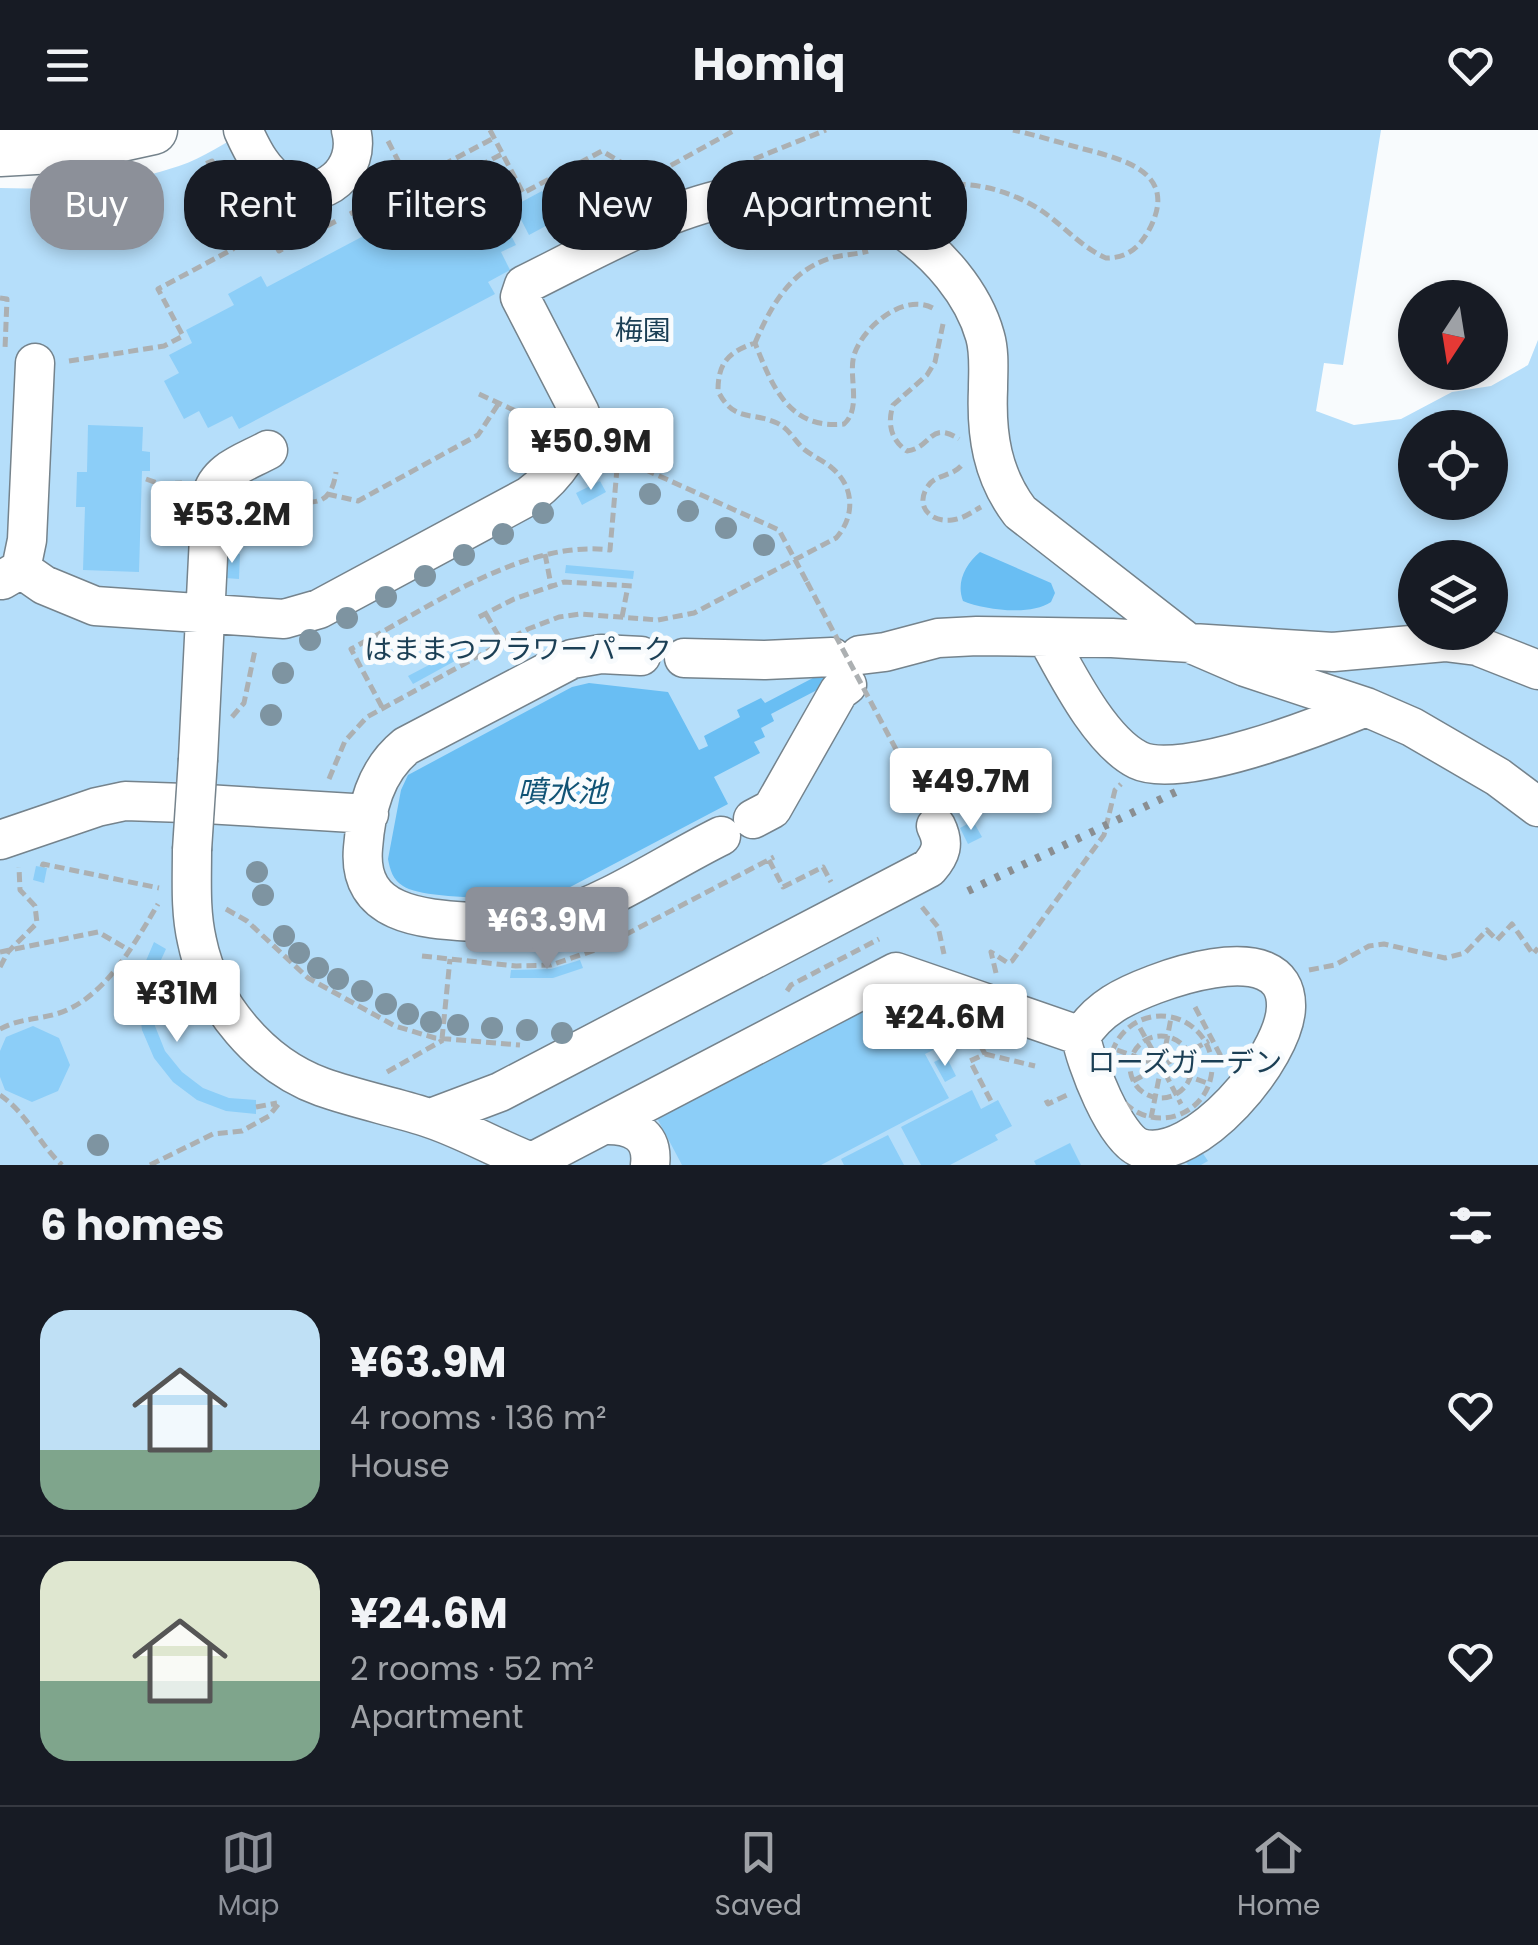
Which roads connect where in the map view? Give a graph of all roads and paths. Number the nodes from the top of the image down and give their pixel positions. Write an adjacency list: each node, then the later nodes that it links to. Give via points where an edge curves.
1 (153, 130): 9 (main road, via 71,148)
2 (243, 130): 3 (lane, via 274,178 300,190 329,186 340,177 353,151)
3 (351, 130)
4 (382, 130): 11 (path)
5 (490, 130): 8 (path)
6 (736, 130): 10 (path, via 648,178 602,151 523,193)
7 (1012, 130): 14 (path, via 1141,168 1157,203 1139,245 1130,254 1106,258 1025,201)
8 (494, 138): 10 (path); 12 (path)
9 (0, 152)
10 (502, 154): 13 (path)
11 (398, 160)
12 (451, 160)
13 (491, 160)
14 (967, 186)
15 (707, 201): 26 (lane, via 524,285 508,303 576,399)
16 (228, 240): 16 (path, via 216,218 228,212 204,165 212,160 232,198 247,191 264,221)
17 (229, 250): 22 (path, via 158,288 183,336 164,346)
18 (870, 250): 21 (path, via 830,258 800,275 776,301)
19 (927, 250): 32 (lane, via 948,271 985,335 991,447)
20 (0, 298): 22 (path, via 7,299)
21 (754, 343): 27 (path, via 763,370 792,412 844,424 852,418 852,366 863,336 902,308 932,307 943,324 934,362 892,406 890,430 907,451 942,432); 36 (path, via 721,365 723,402 742,416 790,431 848,488 844,528)
22 (35, 362): 37 (lane, via 30,508)
23 (478, 394): 24 (path)
24 (499, 403): 25 (path); 33 (path, via 478,435 358,501)
25 (526, 416)
26 (575, 438): 30 (path); 42 (lane, via 561,465 530,496 319,609)
27 (962, 442)
28 (268, 450): 34 (lane, via 225,473)
29 (966, 452): 32 (path, via 955,472 925,490 926,512 942,520 963,518)
30 (618, 457): 35 (path, via 610,550); 36 (path, via 779,530)
31 (336, 472): 33 (path)
32 (1005, 492): 46 (lane, via 1020,512)
33 (327, 494): 34 (path, via 304,504 280,501 246,526)
34 (210, 497): 40 (lane)
35 (545, 553): 38 (path); 43 (path)
36 (795, 560): 55 (path, bridge)
37 (11, 575): 40 (lane, via 95,606)
38 (551, 585): 41 (path, via 631,586); 45 (path, via 483,616)
39 (404, 605): 43 (path)
40 (205, 614): 42 (lane); 53 (lane)
41 (622, 617)
42 (263, 618): 53 (path, via 240,712)
43 (411, 618): 51 (path, via 351,650)
44 (1047, 638): 46 (lane); 49 (lane, via 938,638); 54 (lane, via 1098,720 1122,749)
45 (502, 642)
46 (1187, 642): 50 (lane, via 1333,652 1445,642 1477,646); 52 (lane)
47 (640, 656): 57 (lane, via 572,658 406,746 379,775)
48 (684, 658): 49 (lane)
49 (858, 663): 57 (lane, via 772,809 556,918 426,920 388,905 365,871)
50 (1538, 670)
51 (382, 707)
52 (1366, 708): 54 (lane, via 1177,766); 56 (lane, via 1456,751)
53 (200, 718): 65 (lane, bridge, via 192,850)
54 (1146, 762): 76 (path, via 1115,790 1104,835 1012,961 991,952 1002,998)
55 (906, 770)
56 (1538, 807)
57 (369, 814): 59 (lane, via 151,800 111,804)
58 (936, 826): 63 (lane, via 940,855)
59 (10, 849): 69 (path, via 20,890 38,914 32,931)
60 (769, 860): 64 (path, via 783,887 823,867)
61 (42, 867): 62 (path)
62 (128, 882)
63 (899, 884): 73 (path, via 938,928); 83 (lane)
64 (835, 889)
65 (179, 892): 68 (path); 81 (path, via 231,911 327,990 395,1026); 91 (lane, via 229,1014)
66 (879, 938): 75 (path, via 790,984)
67 (1538, 948): 74 (path, via 1533,954 1512,924 1497,940 1487,930 1464,953 1445,958 1369,946 1336,965 1300,973)
68 (130, 950): 69 (path, via 109,936 86,932); 78 (path, via 82,1002)
69 (4, 952): 71 (path)
70 (450, 959): 81 (path)
71 (0, 967)
72 (1179, 977): 74 (lane, via 1254,966 1278,978); 77 (path); 79 (lane, via 1114,1003); 82 (path)
73 (945, 989): 76 (lane); 85 (path); 98 (lane, via 896,972)
74 (1284, 990): 90 (lane, via 1280,1035 1264,1069)
75 (779, 1000)
76 (998, 1007): 79 (lane)
77 (1171, 1017): 80 (path); 82 (path); 99 (path, via 1129,1027 1111,1058 1118,1094)
78 (0, 1029)
79 (1081, 1036): 99 (lane, via 1084,1056 1126,1138)
80 (1167, 1036): 84 (path); 86 (path); 94 (path, via 1151,1037 1131,1058 1136,1086)
81 (444, 1039): 83 (path); 93 (path)
82 (1209, 1041): 84 (path); 90 (path); 90 (path)
83 (582, 1050): 97 (lane)
84 (1188, 1052): 86 (path); 89 (path)
85 (984, 1054): 87 (path); 95 (path, via 970,1061)
86 (1166, 1064): 88 (path); 88 (path, via 1154,1066); 89 (path)
87 (1035, 1066)
88 (1160, 1074): 94 (path)
89 (1190, 1077): 90 (path); 94 (path, via 1180,1092)
90 (1225, 1089): 99 (path); 99 (lane, via 1192,1136 1162,1150)
91 (291, 1090): 93 (lane); 96 (path); 102 (path, via 269,1116 242,1131 213,1134)
92 (0, 1094): 101 (path)
93 (348, 1095): 97 (lane)
94 (1155, 1097): 99 (path)
95 (992, 1103)
96 (256, 1107)
97 (431, 1118): 100 (lane)
98 (604, 1125): 100 (lane); 103 (lane, via 644,1136)
99 (1148, 1133)
100 (535, 1164)
101 (62, 1165)
102 (150, 1165)
103 (650, 1165)

